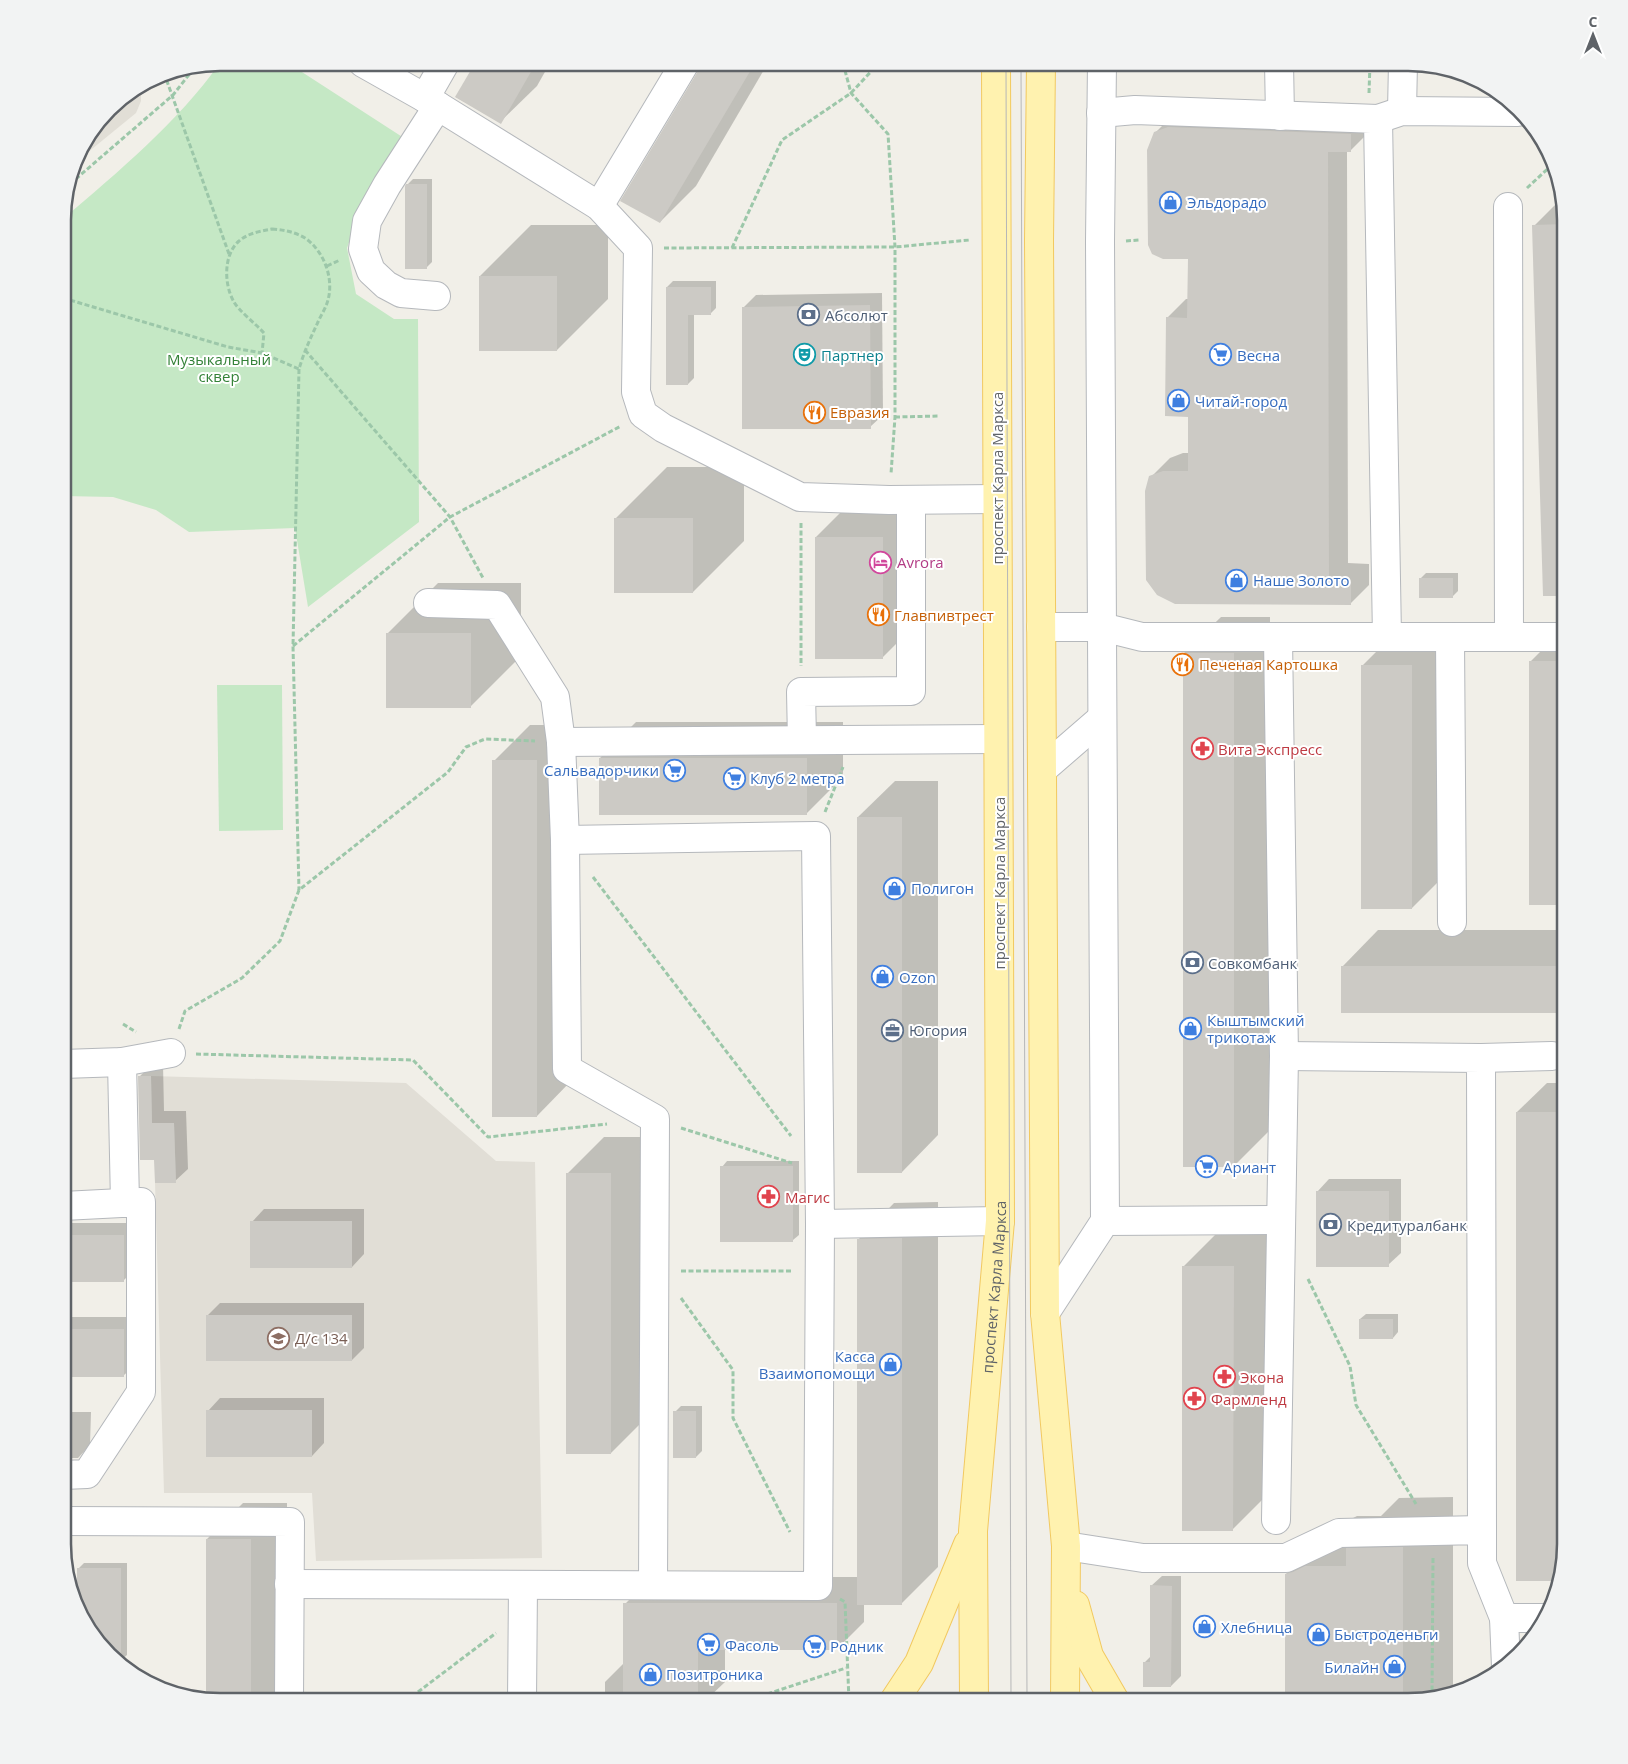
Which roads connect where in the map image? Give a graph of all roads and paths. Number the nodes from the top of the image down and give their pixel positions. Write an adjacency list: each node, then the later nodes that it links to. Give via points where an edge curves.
1 (379, 71): 15 (lane)
2 (442, 71): 15 (lane)
3 (680, 71): 22 (lane)
4 (845, 72): 13 (path)
5 (871, 72): 13 (path)
6 (996, 72): 38 (main road, проспект Карла Маркса)
7 (1041, 72): 43 (main road)
8 (1102, 72): 16 (lane)
9 (1279, 72): 19 (lane)
10 (1402, 72): 18 (lane)
11 (189, 74): 14 (path)
12 (167, 81): 14 (path)
13 (850, 93): 25 (path, via 888,134); 27 (path, via 782,140)
14 (173, 96): 21 (path); 28 (path)
15 (432, 102): 22 (lane); 29 (lane, via 367,221 363,249 371,271 386,285 401,293)
16 (1101, 112): 19 (lane, via 1135,110); 44 (lane)
17 (1510, 112): 18 (lane)
18 (1390, 115): 19 (lane); 46 (lane)
19 (1280, 116)
20 (1547, 168): 23 (path)
21 (77, 178)
22 (598, 206): 26 (lane)
23 (1508, 207): 48 (lane)
24 (940, 242): 25 (path)
25 (895, 247): 27 (path); 36 (path)
26 (638, 248): 27 (path); 34 (lane, via 636,392)
27 (732, 248)
28 (229, 255): 31 (path, via 239,240 254,232 272,229 289,231 305,238 318,250 327,266 328,300); 32 (path, via 228,287 234,304 264,333)
29 (436, 296)
30 (72, 301): 32 (path, via 228,347)
31 (305, 350): 33 (path); 40 (path)
32 (262, 353): 33 (path)
33 (298, 368): 50 (path)
34 (643, 414): 37 (lane, via 664,428); 40 (path)
35 (940, 416): 36 (path)
36 (894, 417): 39 (path)
37 (800, 497): 39 (lane); 51 (path)
38 (997, 499): 39 (lane); 53 (main road, проспект Карла Маркса)
39 (897, 500): 51 (lane, via 910,510 911,691)
40 (450, 517): 42 (path); 50 (path)
41 (428, 604): 42 (lane)
42 (497, 605): 56 (lane, via 555,697)
43 (1041, 627): 44 (lane); 57 (main road)
44 (1102, 627): 45 (lane, via 1142,637); 52 (lane)
45 (1278, 637): 46 (lane); 64 (lane)
46 (1387, 637): 47 (lane)
47 (1450, 637): 48 (lane); 61 (lane)
48 (1509, 637): 49 (lane)
49 (1557, 637)
50 (293, 646): 60 (path)
51 (801, 692): 55 (lane)
52 (1102, 718): 57 (lane); 75 (lane)
53 (998, 738): 54 (lane); 74 (main road, проспект Карла Маркса)
54 (853, 739): 55 (lane); 58 (path)
55 (802, 740): 56 (lane)
56 (560, 742): 59 (lane); 60 (path, via 485,739 466,747 448,772)
57 (1042, 770): 81 (main road)
58 (816, 836): 59 (lane); 70 (lane)
59 (565, 840): 69 (lane, via 566,1069); 70 (path)
60 (299, 890): 63 (path, via 280,942 242,978 185,1011)
61 (1452, 922)
62 (123, 1024): 63 (path)
63 (172, 1053): 67 (lane); 69 (path, via 413,1060 488,1137)
64 (1284, 1056): 66 (lane); 73 (lane)
65 (1552, 1056): 66 (lane)
66 (1481, 1058): 85 (lane)
67 (122, 1062): 68 (lane); 71 (lane)
68 (71, 1064)
69 (655, 1119): 70 (path); 77 (lane)
70 (819, 1172): 76 (lane)
71 (125, 1203): 72 (lane); 82 (lane, via 141,1202 141,1392 87,1474)
72 (71, 1206)
73 (1280, 1220): 75 (lane); 83 (lane)
74 (1000, 1221): 76 (lane); 86 (main road, проспект Карла Маркса)
75 (1105, 1221): 81 (lane)
76 (820, 1224): 78 (lane)
77 (654, 1256): 78 (path, via 662,1271); 93 (lane)
78 (819, 1272): 94 (lane)
79 (1305, 1272): 87 (path, via 1350,1366 1356,1405)
80 (678, 1294): 88 (path, via 733,1370 733,1418)
81 (1045, 1313): 89 (main road)
82 (71, 1475)
83 (1276, 1520)
84 (71, 1521): 91 (lane, via 290,1522)
85 (1482, 1530): 87 (lane); 96 (lane, via 1482,1564)
86 (973, 1531): 106 (main road, via 920,1662); 107 (main road, проспект Карла Маркса)
87 (1433, 1532): 89 (lane, via 1339,1533 1286,1558 1143,1558); 100 (path)
88 (791, 1533)
89 (1066, 1546): 90 (main road)
90 (1066, 1574): 108 (main road); 109 (main road, via 1089,1656)
91 (289, 1584): 92 (lane); 101 (lane)
92 (523, 1585): 93 (lane); 95 (lane)
93 (653, 1585): 94 (lane)
94 (818, 1586): 99 (path, via 845,1602)
95 (523, 1614): 102 (path); 103 (lane)
96 (1504, 1618): 97 (lane); 98 (lane)
97 (1537, 1618)
98 (1506, 1656)
99 (846, 1668): 104 (path); 105 (path)
100 (1432, 1691)
101 (289, 1693)
102 (418, 1693)
103 (522, 1693)
104 (772, 1693)
105 (848, 1693)
106 (900, 1693)
107 (974, 1693)
108 (1066, 1693)
109 (1110, 1693)

